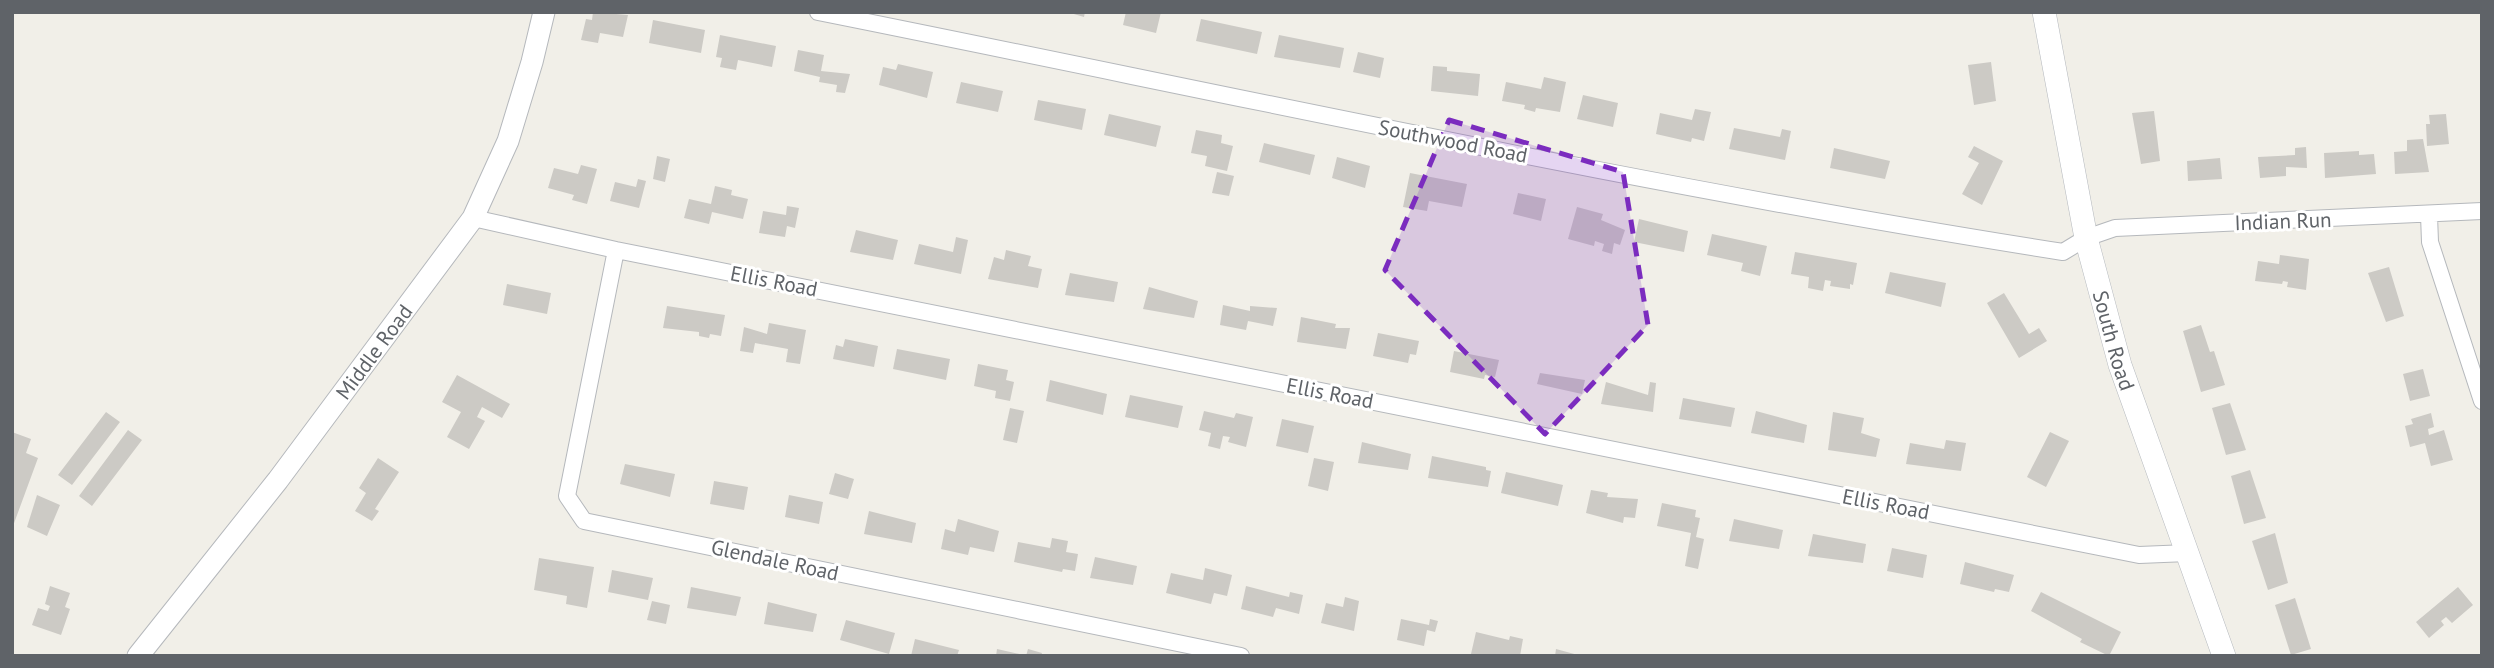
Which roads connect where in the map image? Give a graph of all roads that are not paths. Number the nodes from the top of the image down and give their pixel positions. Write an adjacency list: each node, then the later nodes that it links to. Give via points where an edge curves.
1 (544, 12): 6 (street, Middle Road, via 508,141)
2 (818, 12): 7 (street, Southwood Road, via 1858,220 2063,252)
3 (2044, 12): 7 (main road, South Road)
4 (2482, 211): 5 (street, Indian Run)
5 (2429, 215): 7 (street, Indian Run, via 2115,228); 9 (street, via 2430,242)
6 (473, 218): 8 (street, Ellis Road); 11 (street, Middle Road, via 278,480)
7 (2086, 238): 10 (main road, South Road, via 2120,365)
8 (616, 250): 10 (street, Ellis Road, via 2139,555); 12 (street, Glendale Road, via 567,496 584,521)
9 (2482, 401)
10 (2188, 554): 13 (main road, South Road)
11 (138, 656)
12 (1241, 656)
13 (2224, 656)

